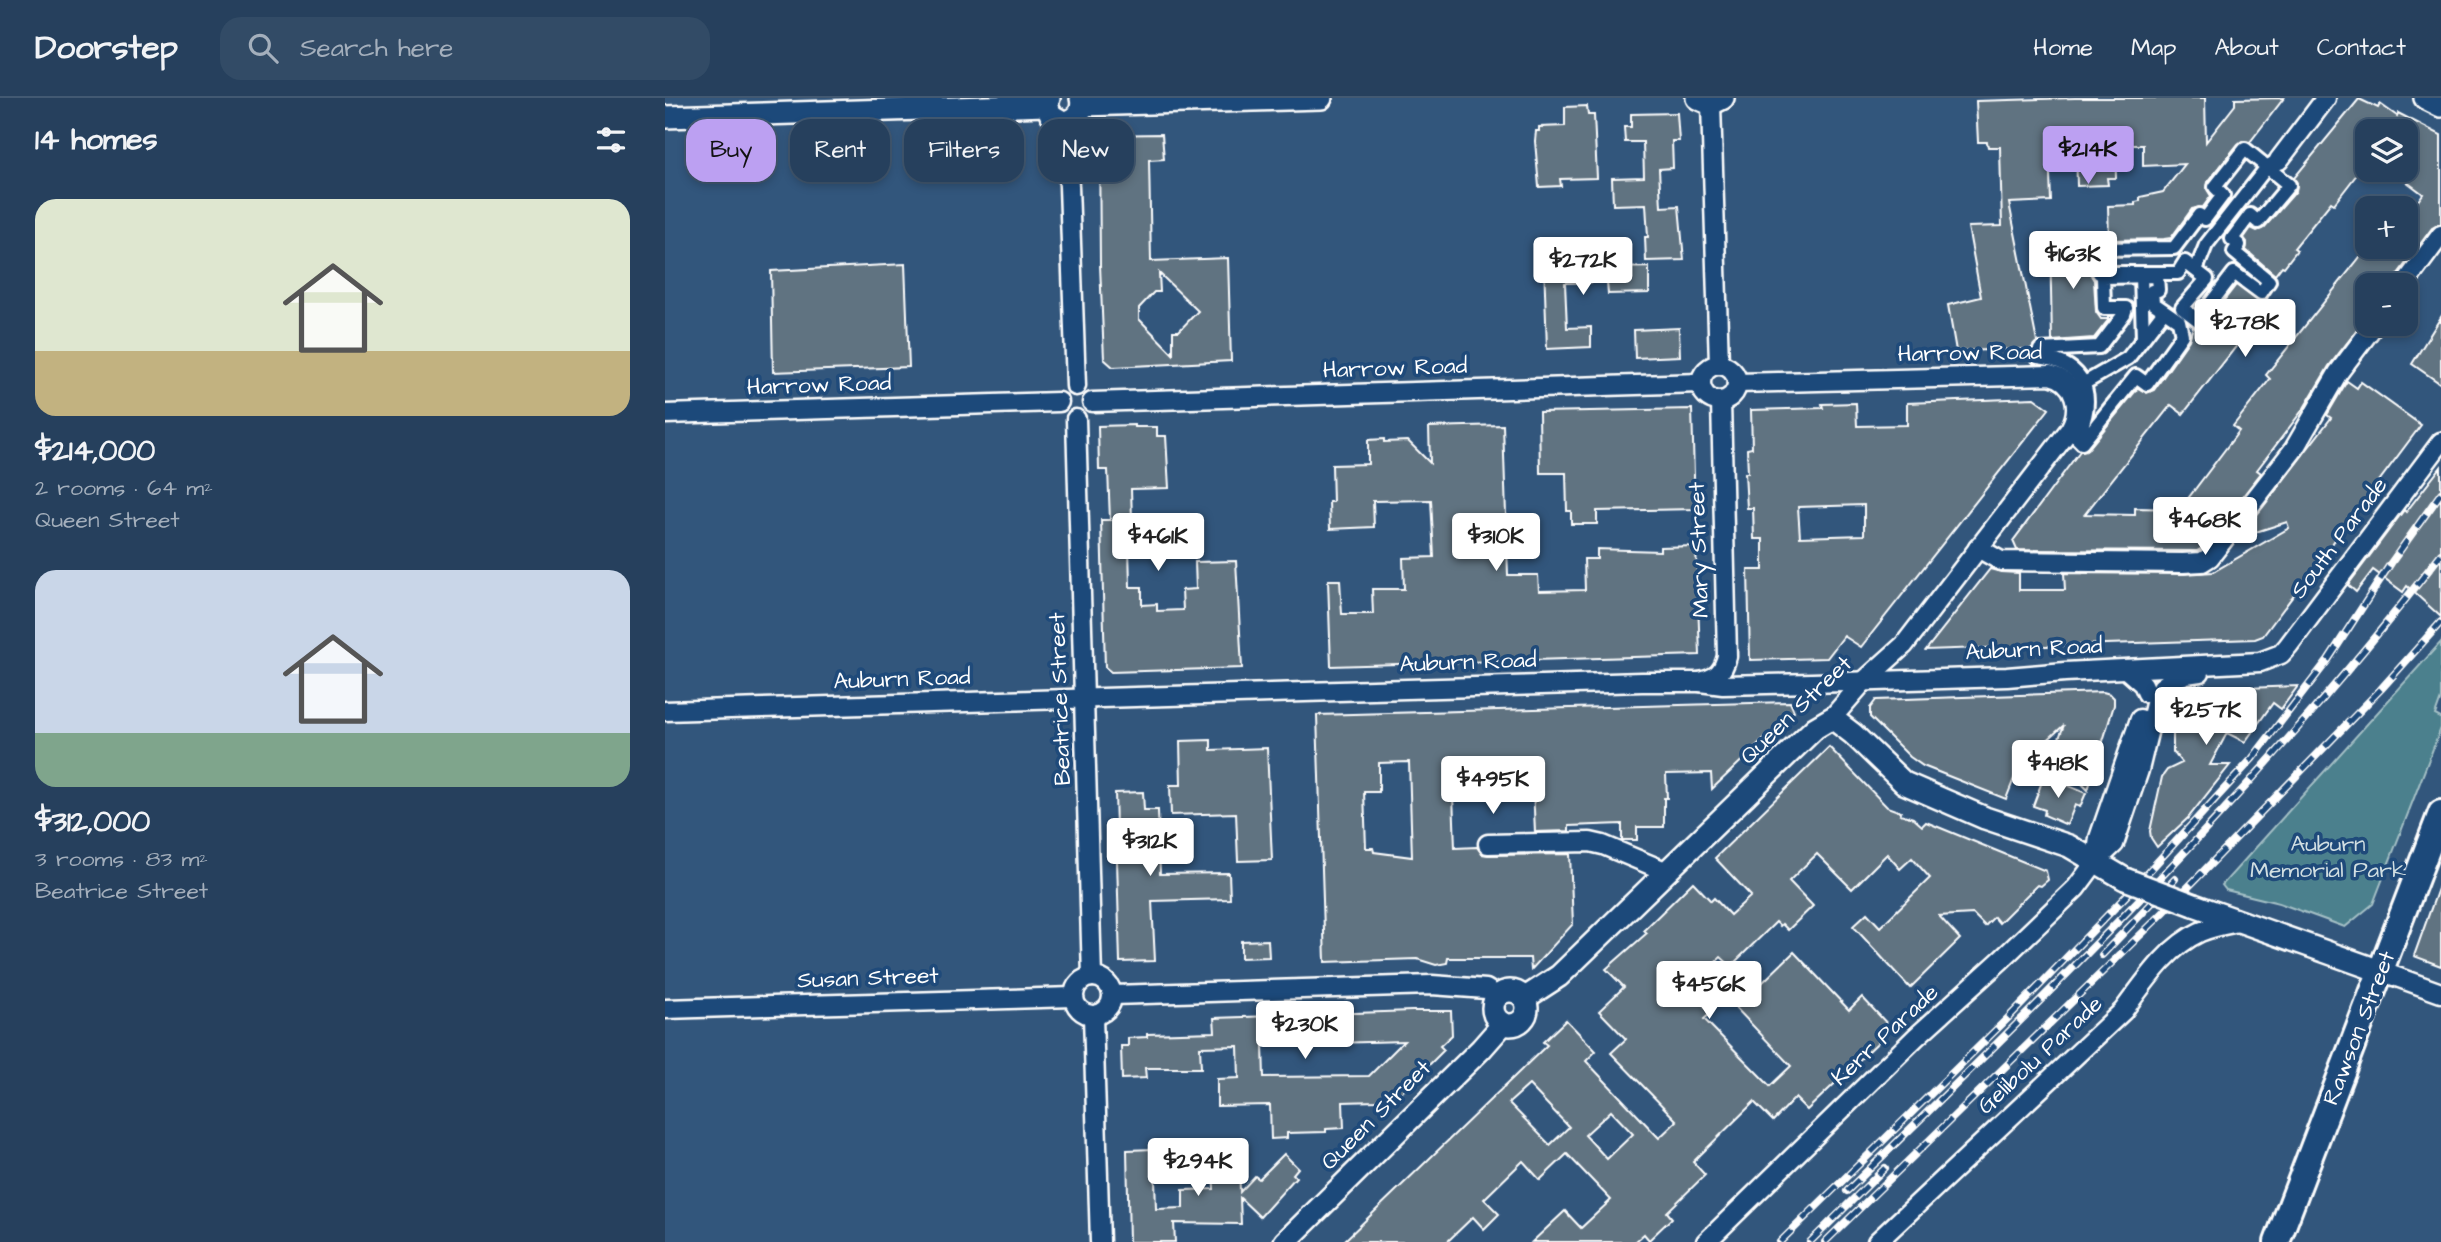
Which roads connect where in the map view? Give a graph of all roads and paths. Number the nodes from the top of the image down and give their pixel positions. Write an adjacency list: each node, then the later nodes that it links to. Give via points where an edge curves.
1 (1321, 98): 6 (street)
2 (2326, 98): 11 (street)
3 (2425, 98): 7 (street)
4 (1710, 100): 20 (street)
5 (1048, 102): 8 (street); 9 (street)
6 (1081, 102): 10 (street)
7 (2441, 106)
8 (665, 117)
9 (1054, 119)
10 (1075, 119)
11 (2273, 163): 14 (street, via 2206,245); 14 (street, via 2289,185 2258,222 2250,215 2232,239 2239,245 2234,252 2269,281 2261,293 2234,273 2198,320 2182,308 2207,279); 14 (street, via 2245,149 2215,187 2223,195 2205,219 2199,215 2174,248 2098,249 2099,273 2178,273 2185,262)
12 (1069, 182): 24 (street)
13 (2441, 236): 15 (street)
14 (2196, 270)
15 (2413, 273)
16 (2141, 276): 17 (street, via 2157,276 2153,303); 19 (street); 23 (street, via 2103,277 2104,308 2126,308 2099,347 2040,350 2038,357 2057,359)
17 (2164, 311): 19 (street); 23 (street, via 2179,321 2182,335 2147,384 2136,376 2083,443 2077,438 2088,408)
18 (2366, 336): 32 (street, via 2337,373 2294,449 2202,562 2001,561)
19 (2143, 338): 23 (street, via 2128,358)
20 (1719, 364): 21 (street, via 1706,370); 22 (street, via 1732,370)
21 (1700, 383): 25 (street, via 1707,397); 27 (street, Harrow Road)
22 (1737, 383): 25 (street, via 1733,396); 30 (street, Harrow Road, via 2050,375 2066,383 2075,398 2077,416)
23 (2083, 384)
24 (1076, 386): 26 (street, via 1066,389); 27 (street, via 1089,392)
25 (1721, 401): 40 (street, Mary Street, via 1727,656 1720,673)
26 (1059, 402): 28 (street, Harrow Road); 29 (street, via 1066,416)
27 (1092, 402): 29 (street, via 1086,416)
28 (665, 414)
29 (1076, 419): 42 (street, Beatrice Street)
30 (2070, 429): 32 (street, Queen Street)
31 (2441, 442): 34 (street, South Parade, via 2288,646)
32 (1977, 548): 33 (street, Queen Street)
33 (1904, 645): 38 (street, via 1900,660); 39 (street, Queen Street)
34 (2272, 659): 35 (street, Auburn Road)
35 (2225, 664): 36 (street, Auburn Road); 47 (street, Kerr Parade, via 2186,674 2162,687 2115,844)
36 (2169, 666): 37 (street, Auburn Road); 41 (street, Kerr Parade)
37 (2127, 670): 38 (street, Auburn Road); 41 (street)
38 (1913, 679): 39 (street, Auburn Road)
39 (1864, 681): 40 (street, Auburn Road); 44 (street, Queen Street)
40 (1700, 682): 42 (street, Auburn Road)
41 (2147, 693): 47 (street, Kerr Parade, via 2099,838)
42 (1084, 699): 43 (street, Auburn Road); 51 (street, Beatrice Street)
43 (665, 711)
44 (1832, 718): 47 (street, via 1904,783 2069,846); 48 (street, Queen Street)
45 (2441, 813): 50 (main road, Rawson Street)
46 (1488, 844): 48 (street, via 1590,842)
47 (2096, 862): 49 (street, bridge, via 2125,878); 62 (street, Kerr Parade, via 2076,888)
48 (1665, 871): 56 (street, Queen Street, via 1559,976)
49 (2243, 921): 50 (street); 63 (street, Gelibolu Parade, via 2188,938 2154,969 2123,1011)
50 (2380, 971): 52 (street); 64 (main road, Rawson Street)
51 (1093, 977): 53 (street, via 1108,984); 55 (street, via 1077,985)
52 (2441, 993)
53 (1113, 995): 54 (street, via 1432,985 1486,989); 58 (street, via 1105,1012)
54 (1497, 996): 56 (street, via 1512,990); 59 (street, via 1493,1012)
55 (1073, 997): 57 (street, Susan Street); 58 (street, via 1077,1008)
56 (1525, 998): 59 (street, via 1525,1017 1516,1025)
57 (665, 1009)
58 (1093, 1016): 60 (street)
59 (1503, 1024): 61 (street, Queen Street)
60 (1100, 1242)
61 (1285, 1242)
62 (1706, 1242)
63 (1877, 1242)
64 (2277, 1242)

